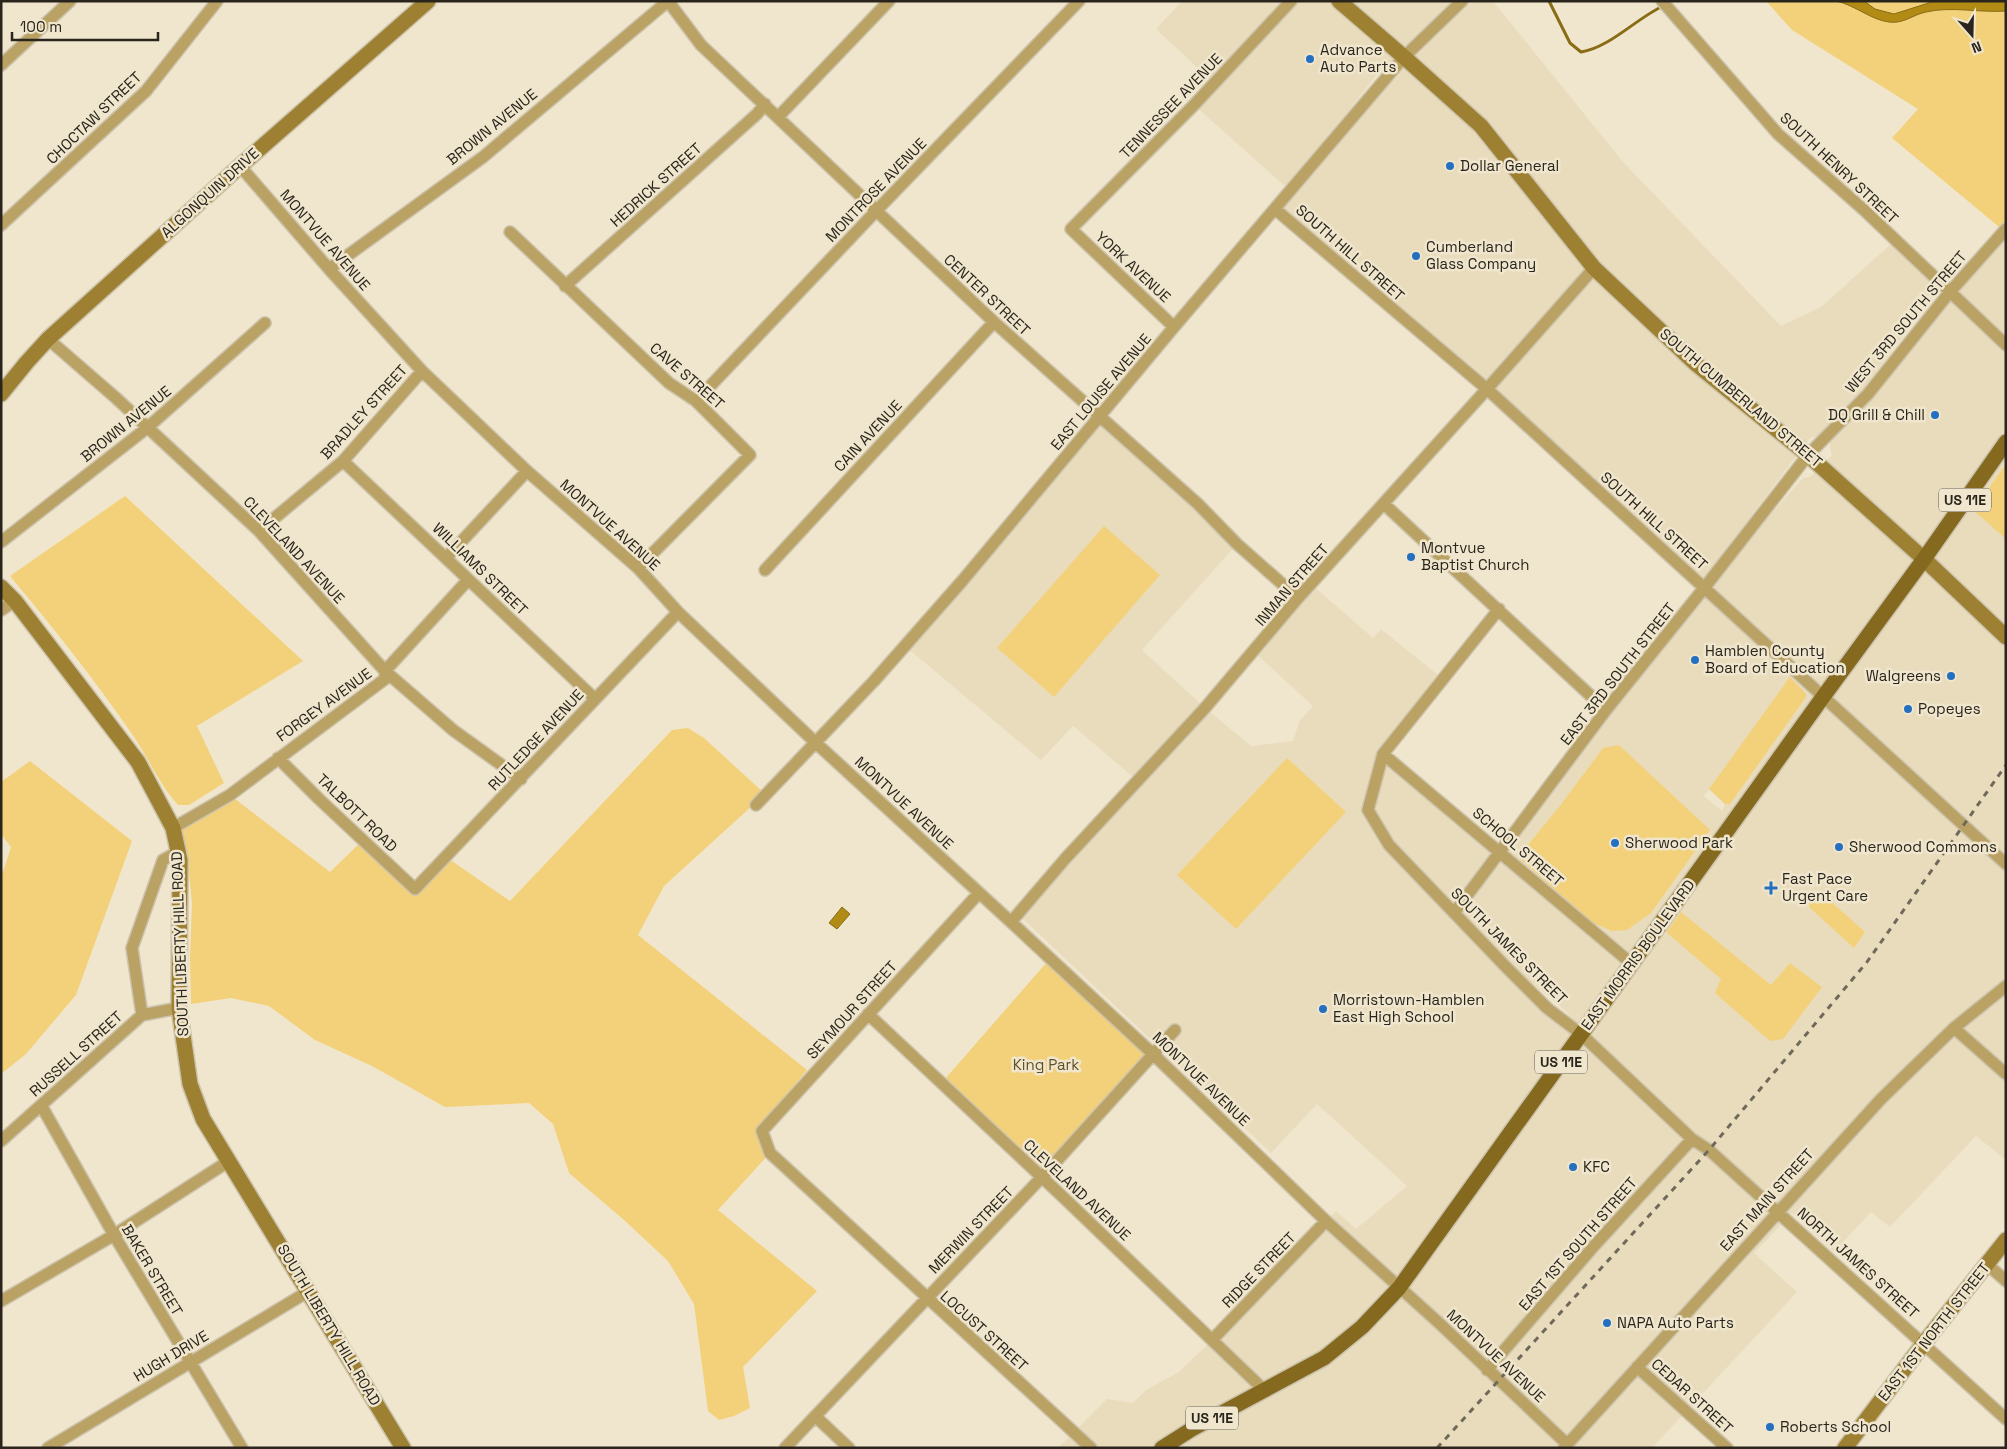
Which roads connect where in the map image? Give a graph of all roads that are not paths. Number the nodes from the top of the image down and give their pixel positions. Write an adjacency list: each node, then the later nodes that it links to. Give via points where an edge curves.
1 (70, 1): 12 (street)
2 (217, 1): 18 (street, CHOCTAW STREET, via 146,91)
3 (428, 1): 15 (street, ALGONQUIN DRIVE)
4 (668, 1): 13 (street, CENTER STREET, via 701,45); 23 (street, BROWN AVENUE, via 483,156)
5 (889, 1): 14 (street)
6 (1079, 1): 17 (street, MONTROSE AVENUE)
7 (1291, 1): 20 (street, TENNESSEE AVENUE, via 1194,106)
8 (1339, 1): 11 (street, SOUTH CUMBERLAND STREET)
9 (1462, 1): 11 (street, EAST LOUISE AVENUE)
10 (1662, 1): 25 (street, SOUTH HENRY STREET, via 1778,134 1864,210)
11 (1404, 57): 16 (street, EAST LOUISE AVENUE); 22 (street, SOUTH CUMBERLAND STREET, via 1481,126)
12 (1, 64)
13 (765, 104): 14 (street, CENTER STREET); 24 (street, HEDRICK STREET)
14 (778, 116): 17 (street, CENTER STREET)
15 (240, 166): 23 (street, MONTVUE AVENUE); 29 (street, ALGONQUIN DRIVE)
16 (1275, 209): 28 (street, EAST LOUISE AVENUE); 33 (street, SOUTH HILL STREET)
17 (876, 210): 26 (street, CENTER STREET); 34 (street, MONTROSE AVENUE)
18 (1, 225)
19 (2006, 228): 25 (street, WEST 3RD SOUTH STREET)
20 (1071, 229): 28 (street, YORK AVENUE)
21 (510, 232): 24 (street, CAVE STREET)
22 (1594, 268): 33 (street, INMAN STREET); 38 (street, SOUTH CUMBERLAND STREET, via 1696,364)
23 (329, 269): 31 (street, MONTVUE AVENUE)
24 (566, 286): 34 (street, CAVE STREET, via 669,383)
25 (1949, 293): 30 (street, SOUTH HENRY STREET); 38 (street, WEST 3RD SOUTH STREET, via 1868,394)
26 (994, 322): 35 (street, CENTER STREET); 47 (street, CAIN AVENUE)
27 (265, 323): 36 (street, BROWN AVENUE)
28 (1174, 327): 35 (street, EAST LOUISE AVENUE)
29 (48, 340): 32 (street, ALGONQUIN DRIVE); 36 (street, CLEVELAND AVENUE)
30 (2006, 345)
31 (422, 371): 39 (street, BRADLEY STREET); 40 (street, MONTVUE AVENUE)
32 (3, 388)
33 (1487, 389): 41 (street, INMAN STREET); 50 (street, SOUTH HILL STREET)
34 (696, 401): 46 (street, CAVE STREET, via 750,456)
35 (1099, 416): 51 (street, CENTER STREET); 61 (street, EAST LOUISE AVENUE, via 986,554)
36 (147, 428): 42 (street, CLEVELAND AVENUE); 43 (street, BROWN AVENUE)
37 (2006, 442): 45 (main road, US 11E)
38 (1808, 455): 45 (street, SOUTH CUMBERLAND STREET); 50 (street, EAST 3RD SOUTH STREET)
39 (343, 461): 42 (street, BRADLEY STREET); 44 (street, WILLIAMS STREET)
40 (527, 471): 44 (street); 46 (street, MONTVUE AVENUE)
41 (1384, 504): 51 (street, INMAN STREET); 53 (street)
42 (259, 531): 57 (street, CLEVELAND AVENUE)
43 (1, 542)
44 (447, 557): 48 (street, WILLIAMS STREET)
45 (1924, 559): 56 (street, SOUTH CUMBERLAND STREET); 58 (main road, EAST MORRIS BOULEVARD / US 11E)
46 (638, 568): 55 (street, MONTVUE AVENUE)
47 (765, 570)
48 (468, 580): 57 (street, FORGEY AVENUE); 59 (street, WILLIAMS STREET)
49 (1, 586): 52 (street, SOUTH LIBERTY HILL ROAD)
50 (1705, 588): 58 (street, SOUTH HILL STREET); 60 (street, EAST 3RD SOUTH STREET)
51 (1298, 598): 73 (street, INMAN STREET, via 1205,708)
52 (15, 601): 54 (street); 66 (street, SOUTH LIBERTY HILL ROAD, via 138,762)
53 (1499, 609): 60 (street); 62 (street)
54 (1, 610)
55 (678, 612): 59 (street, RUTLEDGE AVENUE); 61 (street, MONTVUE AVENUE)
56 (2006, 637)
57 (385, 671): 63 (street, FORGEY AVENUE, via 386,679); 64 (street, CLEVELAND AVENUE, via 453,730)
58 (1823, 697): 69 (street, SOUTH HILL STREET); 74 (main road, EAST MORRIS BOULEVARD / US 11E)
59 (595, 699): 64 (street, RUTLEDGE AVENUE)
60 (1606, 710): 68 (street, EAST 3RD SOUTH STREET)
61 (816, 743): 65 (street, EAST LOUISE AVENUE); 71 (street, MONTVUE AVENUE)
62 (1384, 754): 68 (street, SCHOOL STREET); 72 (street, SOUTH JAMES STREET, via 1368,810 1383,836)
63 (278, 758): 66 (street, FORGEY AVENUE, via 230,795); 70 (street, TALBOTT ROAD)
64 (521, 779): 70 (street, RUTLEDGE AVENUE)
65 (756, 805)
66 (172, 828): 67 (street, SOUTH LIBERTY HILL ROAD)
67 (178, 852): 76 (street, SOUTH LIBERTY HILL ROAD); 78 (street, via 163,860 132,948)
68 (1501, 852): 72 (street, EAST 3RD SOUTH STREET); 74 (street, SCHOOL STREET)
69 (2006, 864)
70 (415, 889)
71 (979, 893): 73 (street, MONTVUE AVENUE); 77 (street, SEYMOUR STREET)
72 (1454, 912): 81 (street, SOUTH JAMES STREET, via 1547,1008)
73 (1011, 922): 82 (street, MONTVUE AVENUE)
74 (1632, 964): 81 (main road, EAST MORRIS BOULEVARD / US 11E)
75 (2006, 986): 79 (street, EAST MAIN STREET)
76 (179, 1008): 78 (street, RUSSELL STREET); 88 (street, SOUTH LIBERTY HILL ROAD, via 190,1084 203,1119)
77 (868, 1014): 87 (street, SEYMOUR STREET, via 762,1131); 89 (street, CLEVELAND AVENUE)
78 (142, 1015): 84 (street, RUSSELL STREET)
79 (1954, 1028): 83 (street); 90 (street, EAST MAIN STREET, via 1881,1099)
80 (1175, 1030): 82 (street, MERWIN STREET)
81 (1581, 1034): 85 (street, SOUTH JAMES STREET); 96 (main road, EAST MORRIS BOULEVARD / US 11E)
82 (1154, 1055): 89 (street, MERWIN STREET); 91 (street, MONTVUE AVENUE)
83 (2006, 1074)
84 (41, 1105): 86 (street, RUSSELL STREET); 92 (street, BAKER STREET)
85 (1692, 1139): 90 (street, SOUTH JAMES STREET); 104 (street, EAST 1ST SOUTH STREET)
86 (1, 1141)
87 (770, 1153): 98 (street, LOCUST STREET)
88 (229, 1161): 92 (street); 97 (street, SOUTH LIBERTY HILL ROAD)
89 (1042, 1177): 98 (street, MERWIN STREET); 100 (street, CLEVELAND AVENUE)
90 (1778, 1211): 101 (street, NORTH JAMES STREET); 103 (street, EAST MAIN STREET)
91 (1326, 1222): 96 (street, MONTVUE AVENUE); 100 (street, RIDGE STREET)
92 (114, 1235): 99 (street); 102 (street, BAKER STREET)
93 (2006, 1240): 94 (street, EAST 1ST NORTH STREET)
94 (1987, 1264): 95 (street); 101 (street, EAST 1ST NORTH STREET)
95 (2006, 1281)
96 (1399, 1288): 104 (street, MONTVUE AVENUE); 105 (main road, EAST MORRIS BOULEVARD / US 11E, via 1362,1327 1324,1358)
97 (309, 1292): 102 (street, HUGH DRIVE); 109 (street, SOUTH LIBERTY HILL ROAD)
98 (926, 1298): 106 (street, MERWIN STREET); 114 (street, LOCUST STREET)
99 (1, 1301)
100 (1213, 1339): 105 (street, CLEVELAND AVENUE)
101 (1924, 1344): 107 (street, NORTH JAMES STREET); 117 (street, EAST 1ST NORTH STREET)
102 (190, 1362): 110 (street, HUGH DRIVE); 111 (street, BAKER STREET)
103 (1637, 1367): 108 (street, EAST MAIN STREET); 116 (street, CEDAR STREET)
104 (1487, 1370): 108 (street, MONTVUE AVENUE)
105 (1263, 1389): 115 (main road, EAST MORRIS BOULEVARD / US 11E)
106 (815, 1416): 112 (street, MERWIN STREET); 113 (street)
107 (2006, 1419)
108 (1565, 1446)
109 (400, 1447)
110 (48, 1448)
111 (242, 1448)
112 (785, 1448)
113 (849, 1448)
114 (1091, 1448)
115 (1162, 1448)
116 (1727, 1448)
117 (1845, 1448)

